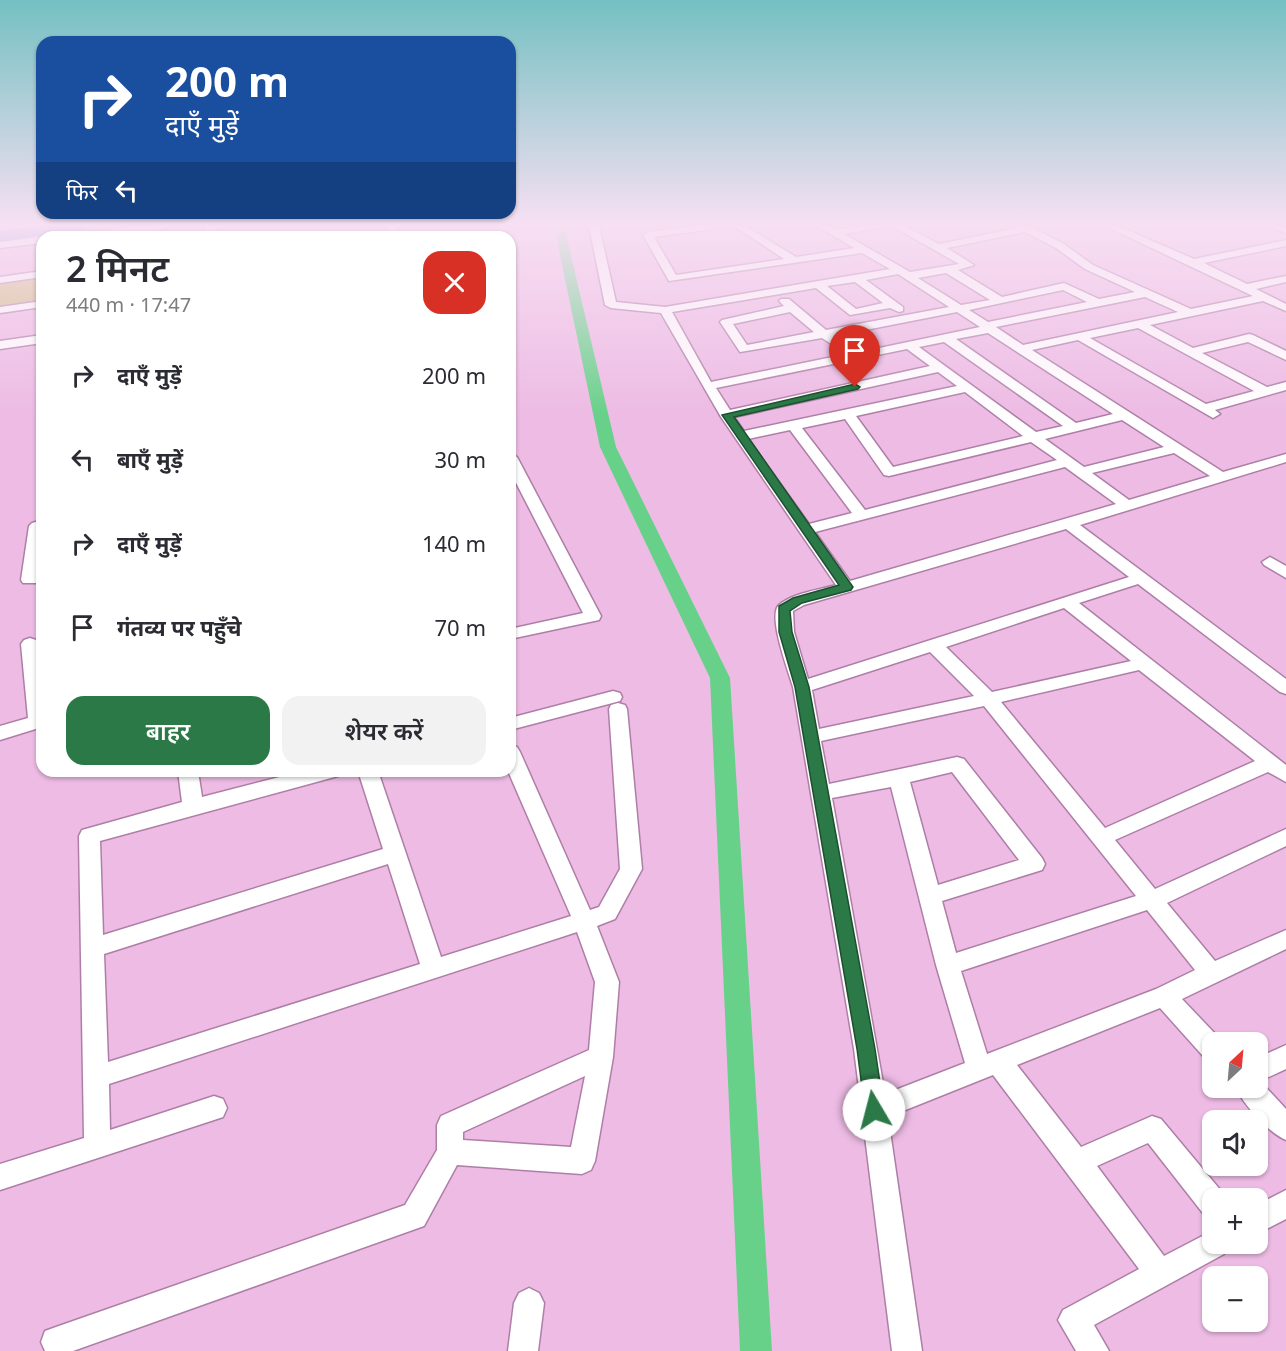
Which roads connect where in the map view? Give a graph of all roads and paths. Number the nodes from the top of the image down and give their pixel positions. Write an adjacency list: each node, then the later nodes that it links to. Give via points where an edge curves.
1 (608, 289): 22 (street, via 611,305)
2 (789, 289): 11 (street)
3 (822, 289): 16 (street, via 854,313)
4 (872, 289): 16 (street)
5 (929, 289): 19 (street)
6 (981, 289): 14 (street)
7 (1051, 289): 14 (street)
8 (1070, 289): 15 (street)
9 (1138, 289): 12 (street)
10 (1246, 289): 13 (street)
11 (775, 291): 18 (street); 22 (street)
12 (1147, 293): 15 (street); 23 (street)
13 (1264, 297): 20 (street); 23 (street)
14 (1000, 301): 19 (street)
15 (1098, 303): 26 (street)
16 (892, 304): 24 (street)
17 (36, 305): 21 (street)
18 (793, 308): 27 (street); 27 (street, via 726,322 744,349)
19 (958, 308): 24 (street); 26 (street)
20 (1286, 308)
21 (0, 310)
22 (665, 310): 38 (street)
23 (1188, 312): 25 (street)
24 (909, 316): 27 (street)
25 (1138, 323): 28 (street); 34 (street)
26 (987, 327): 29 (street); 33 (street)
27 (825, 334): 35 (street)
28 (1079, 336): 33 (street); 41 (street, via 1208,411)
29 (946, 338): 32 (street); 46 (street)
30 (36, 340): 31 (street)
31 (0, 345)
32 (909, 345): 35 (street); 37 (street)
33 (1021, 349): 44 (street)
34 (1191, 352): 36 (street, via 1249,338); 41 (street)
35 (858, 356): 38 (street)
36 (1286, 356)
37 (940, 368): 40 (street); 43 (street)
38 (709, 386): 43 (street)
39 (1286, 386): 41 (street)
40 (966, 388): 42 (street); 48 (street)
41 (1264, 392)
42 (848, 414): 45 (street); 48 (street, via 889,472)
43 (727, 415): 47 (street)
44 (1125, 415): 46 (street); 49 (street)
45 (793, 425): 47 (street); 56 (street)
46 (1075, 428): 48 (street)
47 (741, 436): 58 (street)
48 (1034, 438): 51 (street)
49 (1176, 448): 52 (street); 53 (street)
50 (1286, 458): 53 (street)
51 (1067, 462): 52 (street); 56 (street)
52 (1082, 472): 55 (street)
53 (1221, 477): 55 (street)
54 (516, 479): 66 (street, via 593,616)
55 (1126, 505): 57 (street)
56 (861, 515): 58 (street)
57 (1066, 522): 62 (street); 64 (street)
58 (806, 530): 64 (street)
59 (36, 533): 63 (street, via 29,580)
60 (1286, 556): 61 (street, via 1270,562)
61 (1286, 573)
62 (1141, 578): 65 (street); 71 (street)
63 (36, 579)
64 (846, 587): 70 (street, via 784,609 785,632)
65 (1066, 602): 68 (street); 69 (street, via 1146,663)
66 (516, 633)
67 (30, 644): 73 (street)
68 (933, 644): 70 (street); 72 (street)
69 (1143, 664): 72 (street); 79 (street)
70 (802, 687): 77 (street)
71 (1286, 688)
72 (988, 699): 77 (street); 87 (street)
73 (36, 702)
74 (36, 723): 76 (street)
75 (516, 723): 91 (street, via 615,703 631,868 607,914)
76 (0, 733)
77 (811, 737): 84 (street)
78 (516, 766): 91 (street)
79 (1278, 769): 87 (street)
80 (189, 777): 85 (street)
81 (308, 777): 85 (street)
82 (370, 777): 88 (street)
83 (899, 778): 84 (street); 89 (street); 89 (street, via 957,764 1034,864)
84 (820, 793): 106 (street)
85 (192, 807): 93 (street, via 89,836)
86 (1286, 837): 90 (street)
87 (1101, 838): 90 (street)
88 (395, 855): 93 (street); 95 (street)
89 (930, 896): 94 (street)
90 (1152, 900): 94 (street); 96 (street)
91 (584, 921): 95 (street); 100 (street, via 607,982)
92 (1286, 939): 96 (street)
93 (92, 948): 103 (street)
94 (948, 965): 101 (street)
95 (433, 969): 103 (street)
96 (1212, 974): 97 (street)
97 (1164, 996): 98 (street); 101 (street)
98 (1202, 1037)
99 (1286, 1056): 102 (street)
100 (601, 1057): 109 (street, via 450,1125); 109 (street, via 582,1161)
101 (988, 1065): 106 (street); 110 (street)
102 (1268, 1065)
103 (96, 1077): 108 (street)
104 (1258, 1098): 107 (street)
105 (214, 1108): 108 (street)
106 (874, 1110): 120 (street)
107 (1286, 1128)
108 (97, 1147): 111 (street)
109 (450, 1152): 118 (street, via 414,1216)
110 (1077, 1162): 112 (street, via 1152,1128); 116 (street)
111 (0, 1177)
112 (1202, 1190)
113 (1286, 1204): 114 (street)
114 (1268, 1214)
115 (1202, 1250): 116 (street)
116 (1159, 1273): 121 (street, via 1073,1320)
117 (529, 1303): 119 (street)
118 (56, 1342)
119 (523, 1351)
120 (907, 1351)
121 (1094, 1351)

